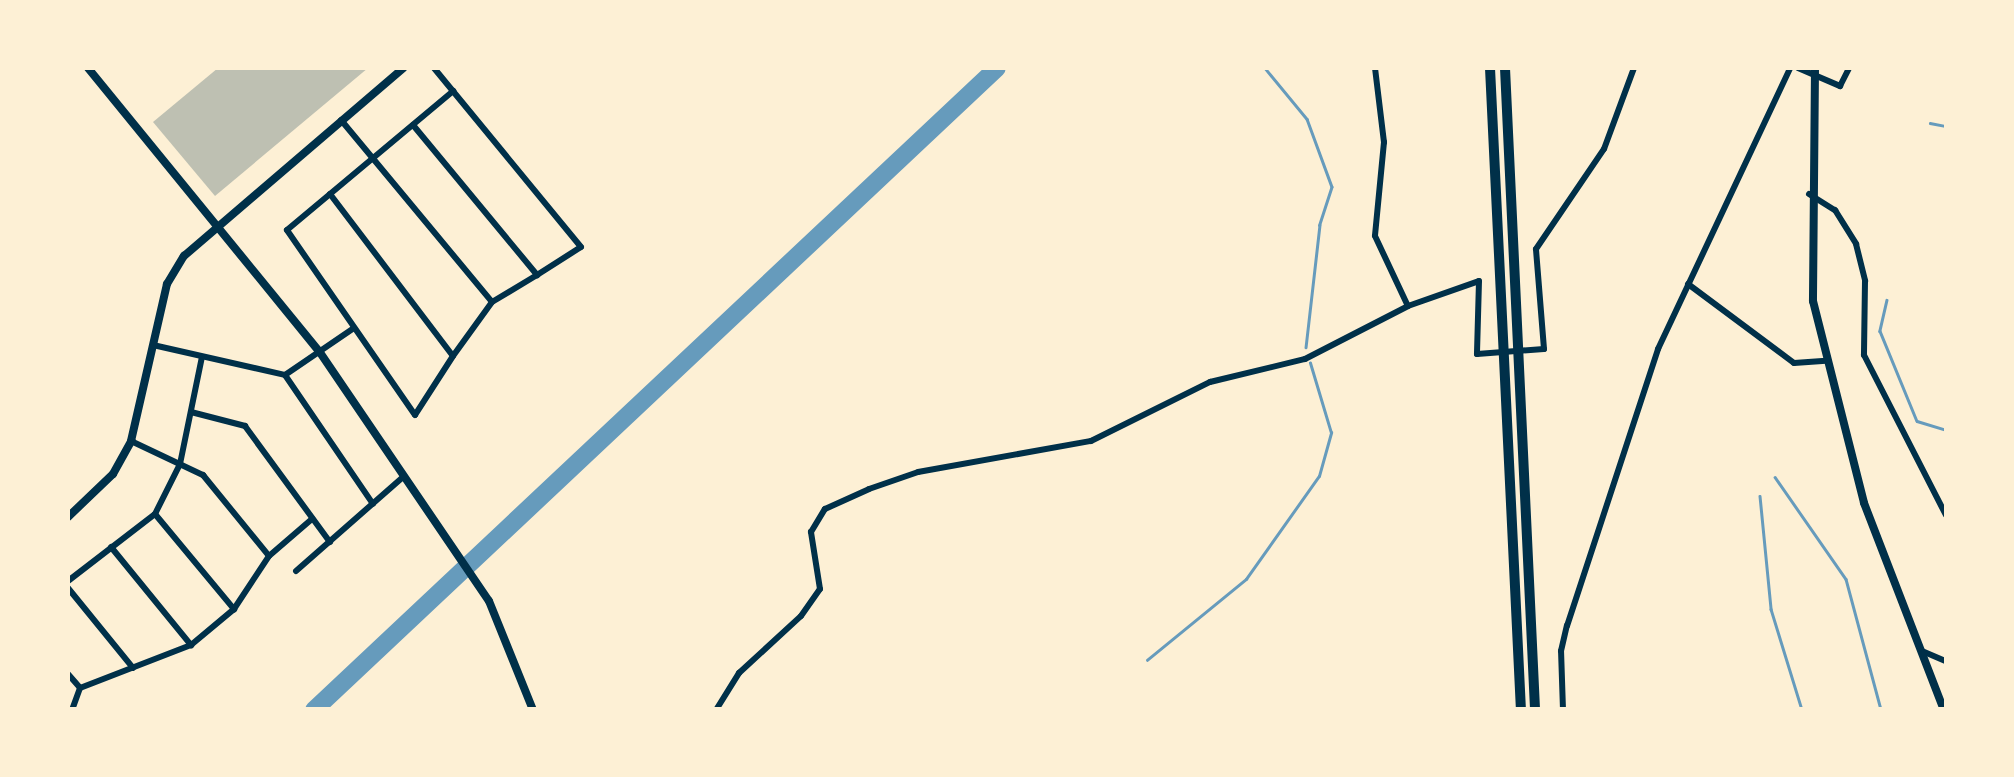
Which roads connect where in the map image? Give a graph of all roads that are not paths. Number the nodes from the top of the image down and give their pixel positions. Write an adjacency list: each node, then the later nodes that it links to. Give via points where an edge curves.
1 (88, 68): 18 (street)
2 (403, 68): 13 (street)
3 (434, 68): 12 (street)
4 (1374, 68): 22 (street, via 1384,142 1375,236)
5 (1490, 68): 54 (highway)
6 (1504, 68): 55 (highway)
7 (1634, 68): 22 (street, via 1604,149 1536,249 1544,349 1477,354 1479,281)
8 (1790, 68): 20 (street)
9 (1798, 68): 11 (street)
10 (1848, 68): 11 (street, via 1840,86)
11 (1815, 72): 17 (street)
12 (453, 91): 14 (street); 19 (street, via 581,247)
13 (340, 119): 15 (street); 18 (street)
14 (413, 125): 15 (street); 19 (street)
15 (373, 158): 16 (street); 21 (street)
16 (330, 194): 23 (street, via 287,230); 26 (street)
17 (1809, 194): 28 (street, via 1810,285); 36 (street, via 1836,210 1856,244 1866,281 1864,355)
18 (216, 222): 24 (street, via 167,284); 25 (street)
19 (537, 274): 21 (street)
20 (1688, 284): 28 (street, via 1794,364); 56 (street, via 1664,334 1567,626 1560,651)
21 (492, 302): 26 (street)
22 (1408, 306): 53 (street, via 1305,359 1210,382 1091,441 918,472 825,510 810,532 820,589 740,673)
23 (354, 328): 25 (street); 26 (street, via 415,415)
24 (153, 345): 27 (street); 31 (street)
25 (319, 351): 29 (street); 33 (street)
26 (453, 356)
27 (202, 357): 29 (street); 30 (street)
28 (1826, 361): 46 (street, via 1864,502)
29 (285, 374): 34 (street)
30 (191, 412): 32 (street); 38 (street, via 245,426)
31 (131, 441): 32 (street); 37 (street, via 112,474)
32 (180, 464): 35 (street); 41 (street, via 203,475)
33 (404, 476): 34 (street); 52 (street, via 505,632)
34 (373, 504): 39 (street)
35 (154, 514): 40 (street); 44 (street)
36 (1946, 515)
37 (68, 517)
38 (312, 519): 39 (street); 41 (street)
39 (330, 542): 42 (street)
40 (111, 547): 43 (street); 45 (street)
41 (269, 556): 44 (street)
42 (296, 570)
43 (68, 584): 48 (street)
44 (234, 609): 45 (street)
45 (191, 645): 48 (street)
46 (1922, 651): 47 (street); 57 (street)
47 (1946, 662)
48 (134, 668): 50 (street)
49 (68, 674): 50 (street)
50 (80, 688): 51 (street)
51 (72, 710)
52 (533, 710)
53 (716, 710)
54 (1521, 710)
55 (1535, 710)
56 (1563, 710)
57 (1944, 710)

